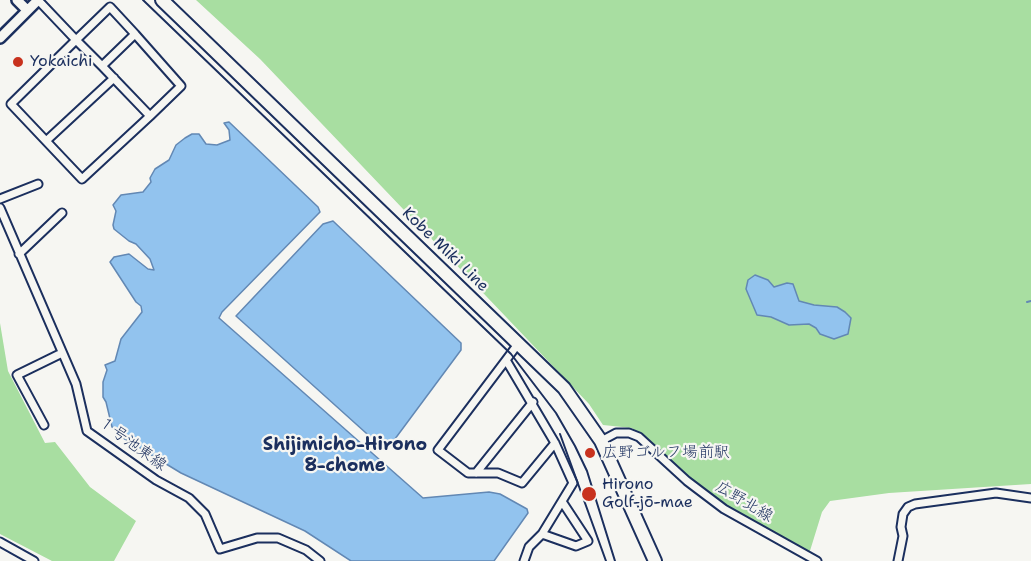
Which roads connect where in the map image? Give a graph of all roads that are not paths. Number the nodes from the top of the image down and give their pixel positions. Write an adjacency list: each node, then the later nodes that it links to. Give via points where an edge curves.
1 (17, 0): 4 (street)
2 (38, 0): 4 (street); 7 (street)
3 (162, 0): 17 (main road, Kobe Miki Line)
4 (27, 10): 6 (street)
5 (135, 34): 7 (street, via 110,7); 8 (street); 10 (street, via 181,86)
6 (0, 38)
7 (76, 40): 8 (street); 11 (street, via 11,104)
8 (102, 66): 9 (street)
9 (114, 78): 10 (street); 11 (street)
10 (150, 116): 11 (street, via 82,179)
11 (46, 141)
12 (38, 184): 13 (street)
13 (0, 199)
14 (0, 208): 16 (street, １号池東線)
15 (62, 213): 16 (street)
16 (19, 254): 18 (street, １号池東線)
17 (518, 344): 19 (street); 22 (main road, Kobe Miki Line, via 564,388)
18 (62, 353): 21 (street, via 17,375); 30 (street, １号池東線, via 76,384 87,431 156,480 189,498 205,514 220,549 257,538 278,538)
19 (507, 360): 20 (street); 24 (street, via 438,450 468,473)
20 (533, 402): 23 (street); 24 (street)
21 (45, 425)
22 (601, 441): 32 (main road, Kobe Miki Line); 33 (street, 広野北線, via 616,433 629,432 724,509)
23 (555, 443): 24 (street, via 522,483 498,472); 26 (street, via 573,483)
24 (476, 473)
25 (1031, 498): 34 (street, via 996,493 908,507 903,514)
26 (562, 503): 27 (street); 27 (street, via 588,541 576,546)
27 (542, 534): 31 (street, via 529,547)
28 (0, 542): 29 (street)
29 (34, 561)
30 (320, 561)
31 (524, 561)
32 (655, 561)
33 (817, 561)
34 (898, 561)

